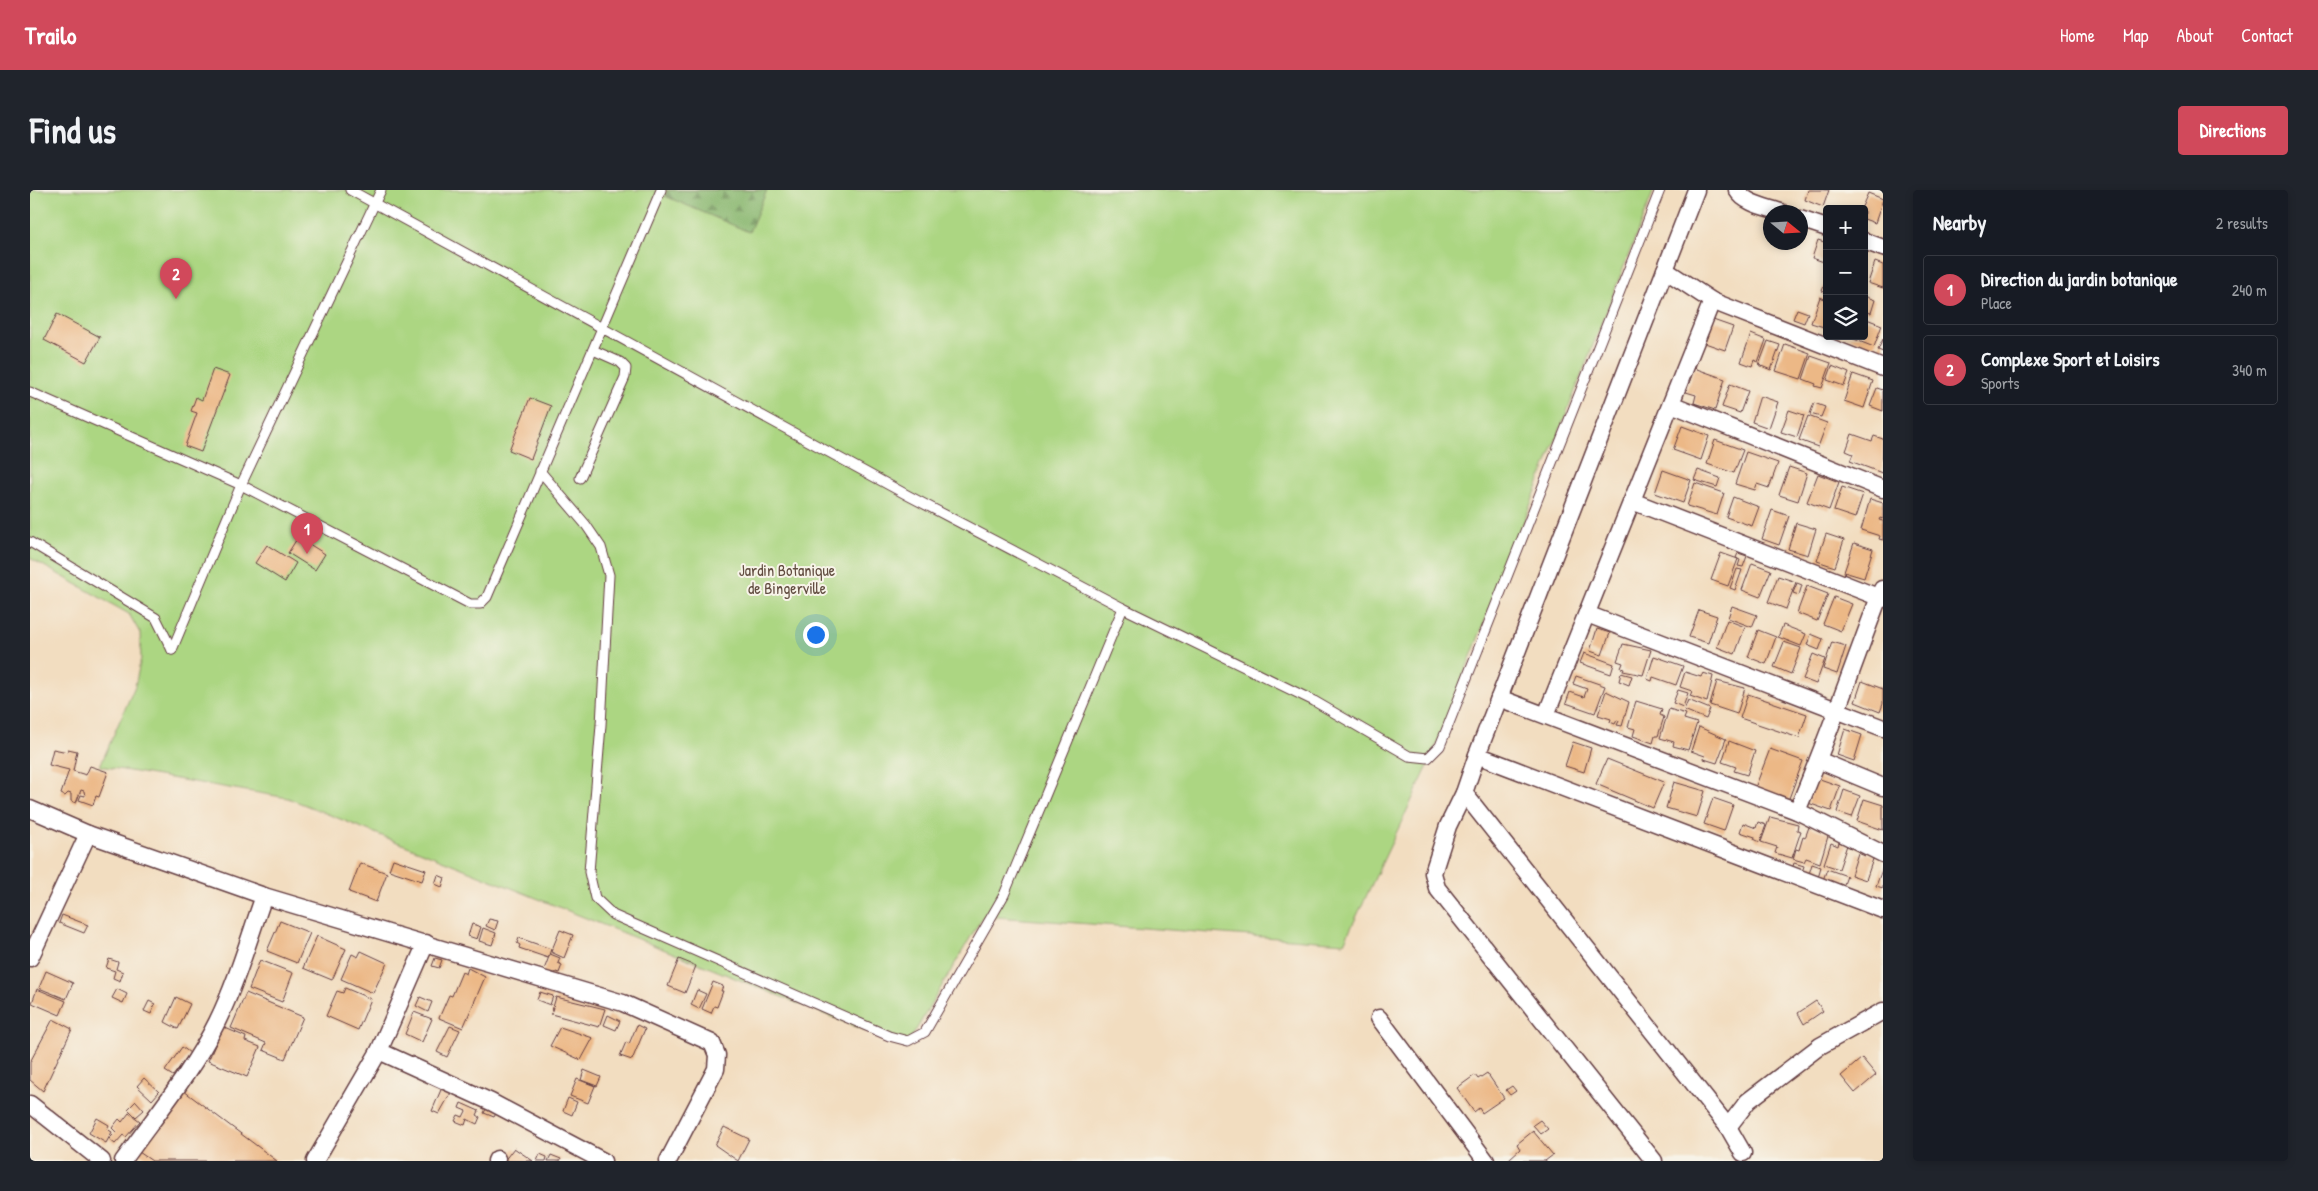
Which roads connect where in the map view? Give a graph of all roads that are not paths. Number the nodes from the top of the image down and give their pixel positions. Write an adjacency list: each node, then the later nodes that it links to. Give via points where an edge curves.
1 (350, 190): 7 (lane)
2 (381, 190): 7 (lane)
3 (661, 190): 15 (lane)
4 (1660, 190): 27 (lane, via 1440,746 1428,758 1409,756 1314,701)
5 (1696, 190): 13 (street)
6 (1736, 190): 8 (street, via 1740,196)
7 (375, 203): 15 (lane); 22 (lane)
8 (1763, 206)
9 (1808, 222): 10 (street)
10 (1823, 227)
11 (1868, 242): 12 (street)
12 (1883, 248)
13 (1666, 270): 14 (street); 29 (street)
14 (1712, 301): 17 (street); 19 (street)
15 (603, 328): 16 (lane); 27 (lane, via 909,496)
16 (594, 350): 20 (lane); 21 (lane, via 626,368 625,377)
17 (1883, 368)
18 (30, 392): 22 (lane)
19 (1671, 404): 23 (street); 24 (street)
20 (540, 471): 22 (lane, via 487,597 480,604 470,604); 27 (lane, via 601,547 609,575 589,872 596,898 612,915 889,1036 908,1041 924,1032 1004,895)
21 (580, 478)
22 (241, 485): 25 (lane, via 172,650 156,618)
23 (1883, 489)
24 (1632, 501): 26 (street); 28 (street)
25 (30, 542)
26 (1882, 594): 30 (street)
27 (1123, 608)
28 (1587, 614): 30 (street); 31 (street)
29 (1499, 698): 31 (street); 33 (street)
30 (1835, 710): 32 (street); 34 (street)
31 (1546, 715): 38 (street)
32 (1883, 728)
33 (1476, 755): 36 (street); 42 (street)
34 (1818, 760): 35 (street); 38 (street)
35 (1883, 787)
36 (1464, 792): 49 (street); 57 (street, via 1448,826 1433,873 1436,888)
37 (30, 809): 39 (street)
38 (1797, 811): 40 (street)
39 (88, 834): 41 (street); 44 (street)
40 (1883, 854)
41 (264, 896): 43 (street); 52 (street, via 233,987 217,1023 192,1065)
42 (1883, 910)
43 (426, 943): 47 (street); 55 (street, via 623,1003 712,1043 716,1069)
44 (30, 958)
45 (1883, 1011): 49 (street, via 1820,1046 1748,1101)
46 (1379, 1018): 56 (street)
47 (379, 1052): 53 (street); 54 (street, via 490,1102)
48 (30, 1104): 51 (street)
49 (1728, 1127): 50 (street)
50 (1742, 1158)
51 (102, 1161)
52 (123, 1161)
53 (315, 1161)
54 (603, 1161)
55 (668, 1161)
56 (1486, 1161)
57 (1654, 1161)

